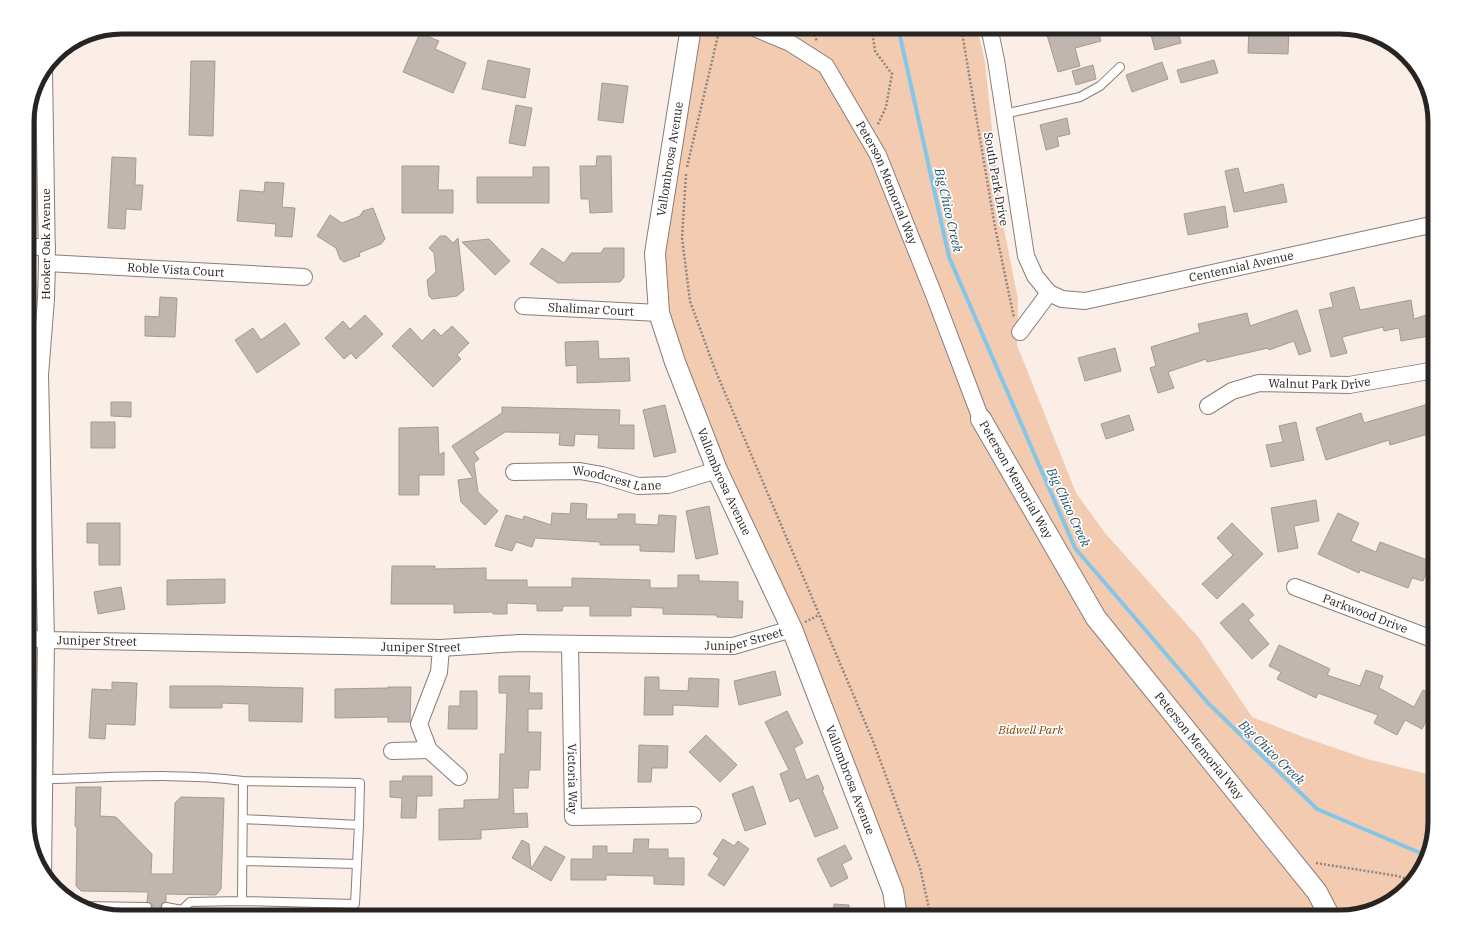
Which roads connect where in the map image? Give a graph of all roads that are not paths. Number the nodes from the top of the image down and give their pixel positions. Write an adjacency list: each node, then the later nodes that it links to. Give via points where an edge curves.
1 (690, 34): 14 (street, Vallombrosa Avenue, via 655,253)
2 (769, 34): 19 (street, Peterson Memorial Way, via 790,43 826,66 878,155)
3 (990, 34): 6 (street)
4 (1120, 66): 6 (lane, via 1100,86 1080,97)
5 (44, 82): 9 (street, Hooker Oak Avenue)
6 (1004, 114): 12 (street, via 1026,256 1035,276)
7 (1428, 226): 12 (street, Centennial Avenue, via 1085,301 1062,299)
8 (34, 247): 9 (street)
9 (47, 247): 10 (street, Hooker Oak Avenue)
10 (47, 263): 11 (street, Roble Vista Court); 17 (street, Hooker Oak Avenue, via 46,299)
11 (304, 277)
12 (1049, 293): 15 (street)
13 (523, 306): 14 (street, Shalimar Court)
14 (659, 313): 20 (street, Vallombrosa Avenue)
15 (1020, 332)
16 (1428, 371): 18 (street, Walnut Park Drive, via 1349,385 1259,383 1232,391)
17 (34, 375): 26 (street, Hooker Oak Avenue)
18 (1208, 406)
19 (981, 419): 47 (street, Peterson Memorial Way, via 1096,618 1318,892)
20 (717, 470): 21 (street, Woodcrest Lane, via 668,485 638,486 580,471); 23 (street, Vallombrosa Avenue)
21 (514, 472)
22 (1295, 587): 24 (street, Parkwood Drive)
23 (792, 629): 27 (street, Juniper Street, via 733,646); 46 (street, Vallombrosa Avenue, via 892,891)
24 (1428, 637)
25 (34, 639): 26 (street, Juniper Street)
26 (46, 640): 28 (street, Juniper Street); 32 (street, Hooker Oak Avenue)
27 (570, 644): 28 (street, Juniper Street, via 519,643); 34 (street, Victoria Way, via 573,817)
28 (441, 648): 29 (street, via 439,672 419,724)
29 (429, 750): 30 (street); 31 (street)
30 (392, 751)
31 (459, 777)
32 (44, 779): 33 (lane, via 220,777); 37 (street, Hooker Oak Avenue)
33 (243, 781): 35 (lane); 36 (lane, via 360,783)
34 (693, 815)
35 (243, 819): 36 (lane); 38 (lane)
36 (359, 825): 39 (lane)
37 (43, 860)
38 (243, 861): 39 (lane); 40 (lane)
39 (357, 864): 40 (lane, via 356,904)
40 (242, 901): 45 (lane, via 190,902)
41 (97, 906): 42 (lane)
42 (147, 907)
43 (166, 908): 44 (lane)
44 (172, 910)
45 (183, 910)
46 (896, 910)
47 (1327, 910)

